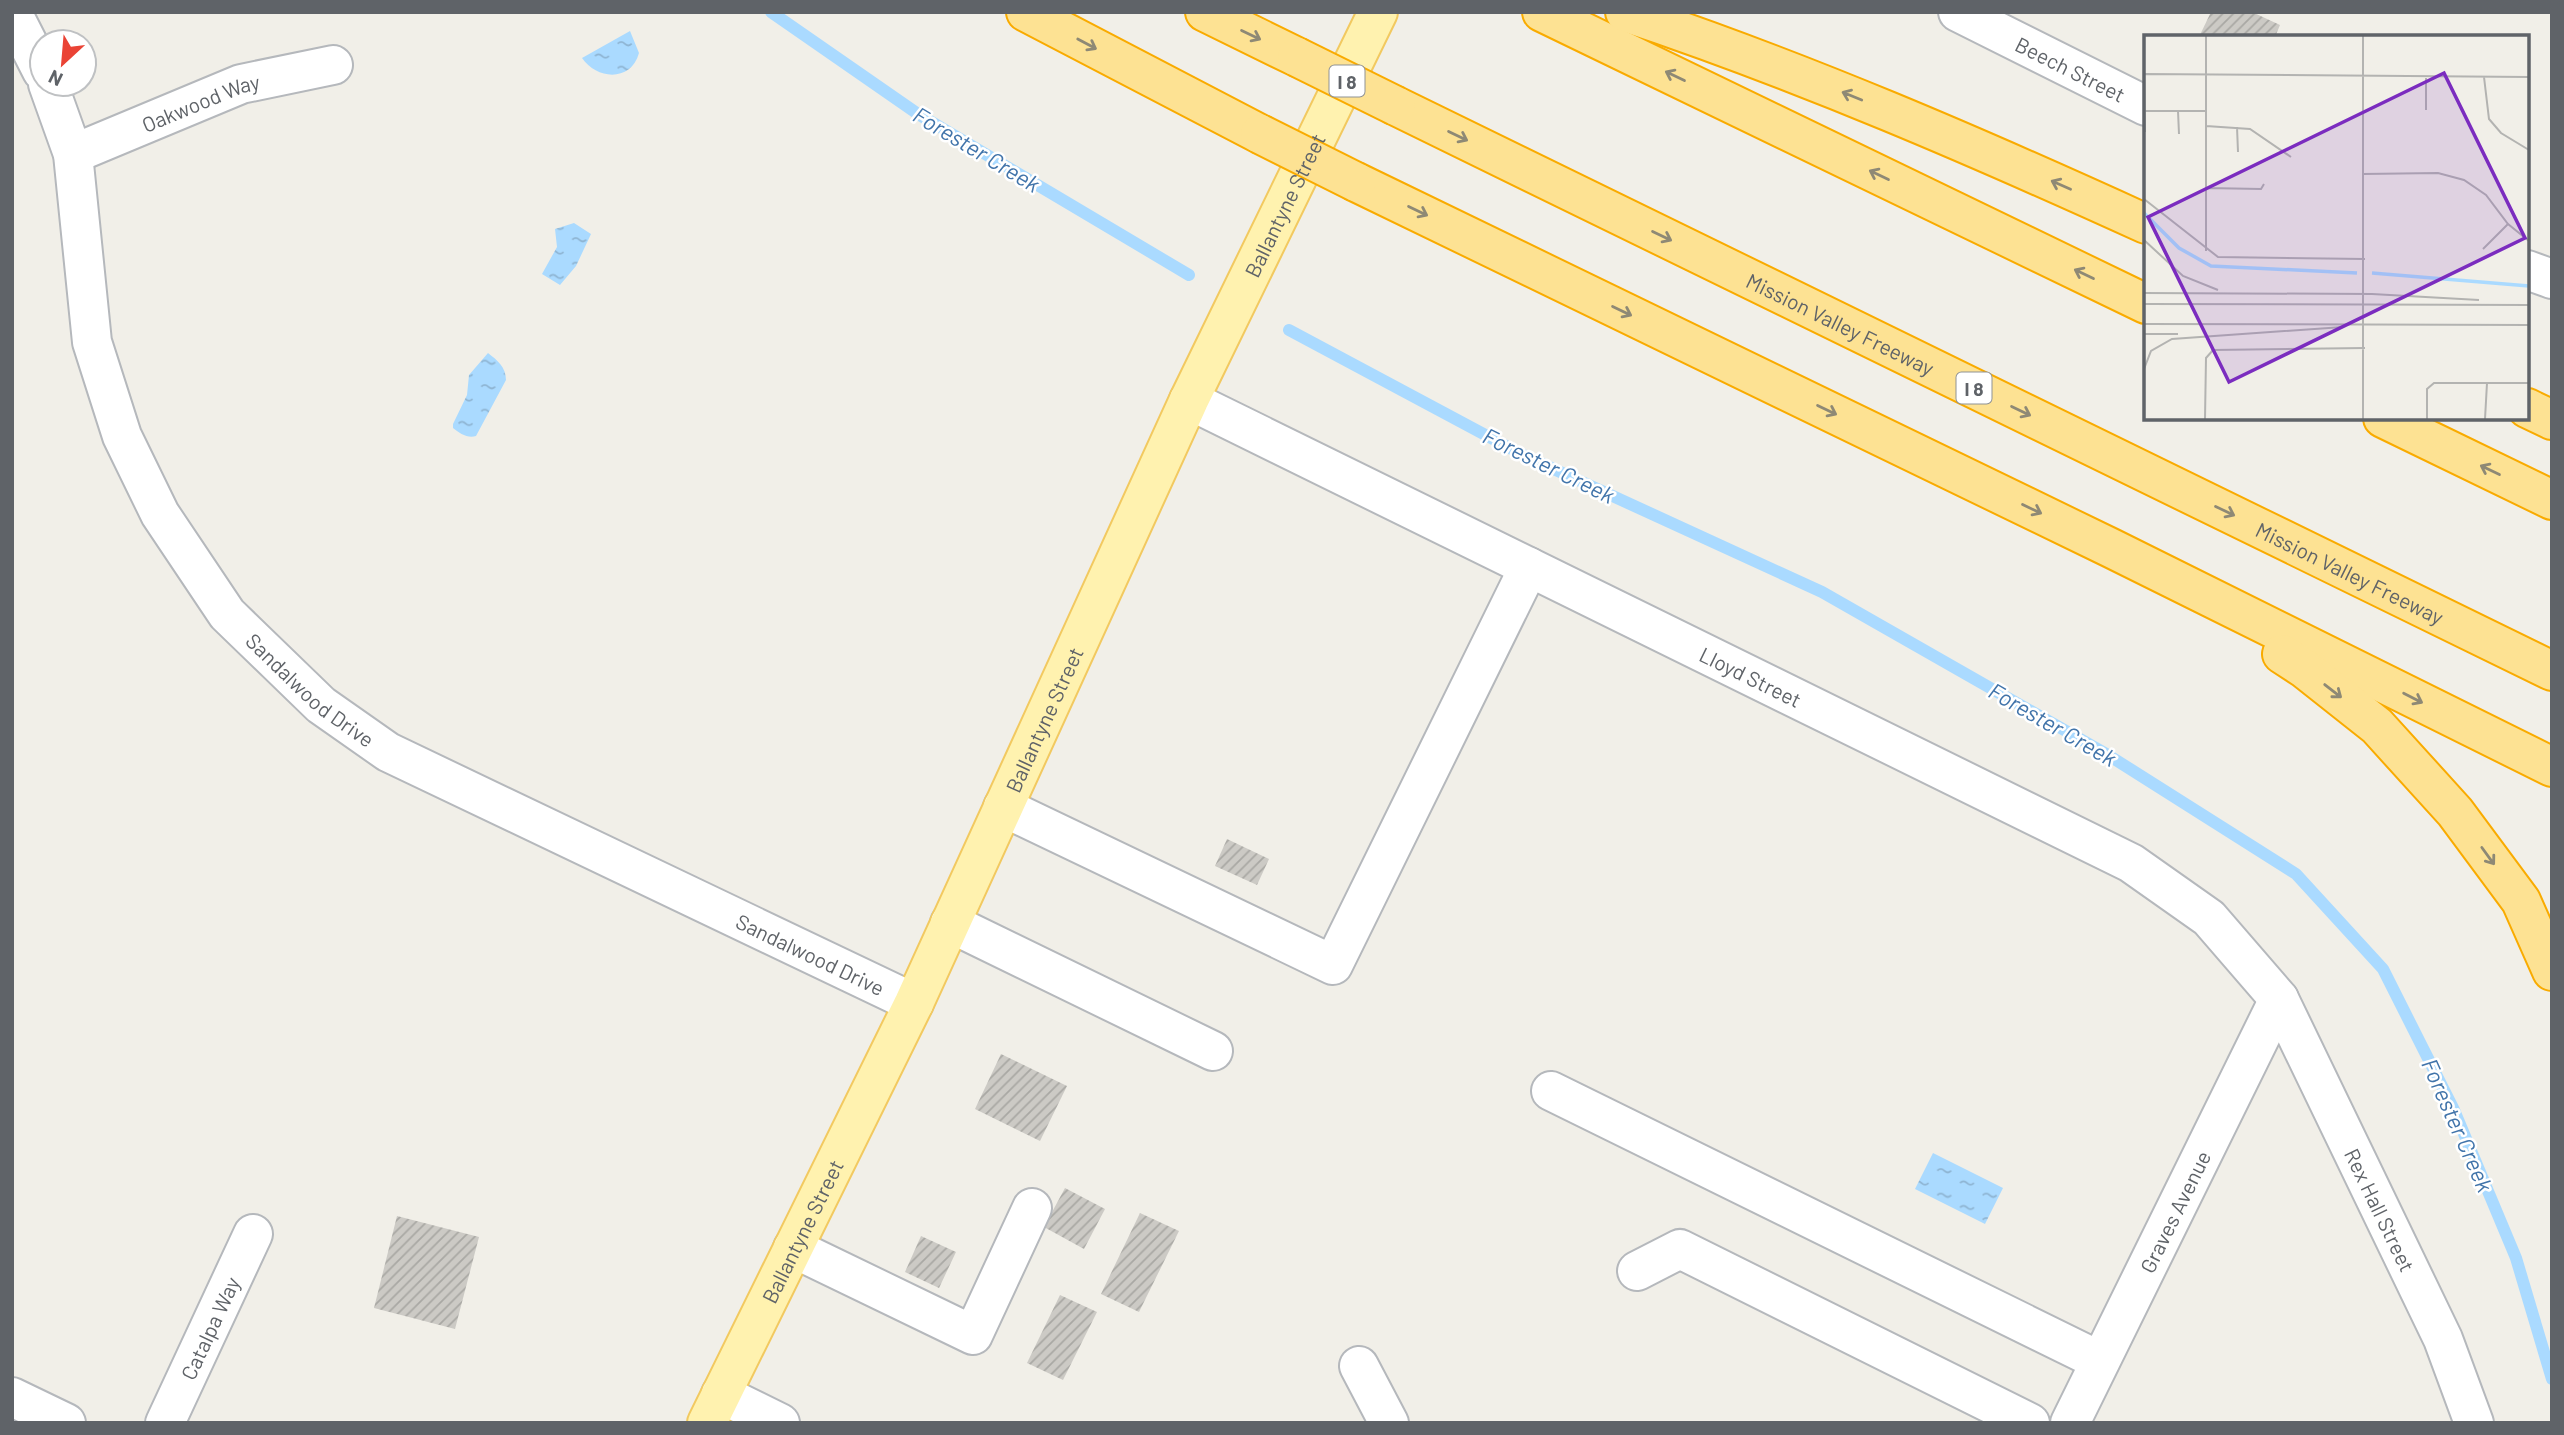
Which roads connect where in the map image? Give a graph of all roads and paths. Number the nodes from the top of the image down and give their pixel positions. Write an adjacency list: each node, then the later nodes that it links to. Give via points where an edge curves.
1 (12, 12): 8 (street)
2 (1027, 12): 24 (highway, one-way to 24, bridge, via 1260,135)
3 (1205, 12): 26 (highway, Mission Valley Freeway / I 8, one-way to 26, bridge)
4 (1378, 12): 19 (main road, Ballantyne Street)
5 (1542, 12): 16 (highway, one-way to 5)
6 (1625, 12): 13 (highway, one-way to 6, via 1965,142 1729,47)
7 (1958, 12): 11 (street, Beech Street)
8 (28, 43)
9 (333, 65): 12 (street, Oakwood Way, via 240,83)
10 (53, 98): 12 (street, Sandalwood Drive)
11 (2144, 105)
12 (73, 154): 32 (street, Sandalwood Drive, via 92,342 122,436 160,514 227,614 321,705 388,752)
13 (2144, 223)
14 (2529, 271): 15 (street)
15 (2552, 279)
16 (2144, 303)
17 (2529, 382): 18 (highway)
18 (2552, 391)
19 (1189, 400): 25 (street, Lloyd Street); 28 (main road, Ballantyne Street)
20 (2529, 409): 21 (highway)
21 (2552, 419)
22 (2387, 420): 23 (highway, one-way to 22)
23 (2552, 500)
24 (2111, 548): 27 (highway, one-way to 27); 30 (highway, one-way to 30, via 2305,669 2378,726 2455,812 2521,901)
25 (1529, 567): 28 (street, via 1333,965); 31 (street, Lloyd Street, via 2131,863 2209,918)
26 (2552, 670)
27 (2552, 768)
28 (1003, 807): 29 (main road, Ballantyne Street)
29 (950, 923): 32 (main road, Ballantyne Street); 33 (street)
30 (2552, 971)
31 (2279, 999): 39 (street, Graves Avenue); 49 (street, Rex Hall Street, via 2443,1339)
32 (914, 1003): 37 (main road, Ballantyne Street)
33 (1213, 1051)
34 (1551, 1091): 39 (street)
35 (1032, 1208): 37 (street, via 973,1335)
36 (253, 1234): 44 (street, Catalpa Way)
37 (793, 1248): 42 (main road, Ballantyne Street)
38 (1637, 1271): 47 (street, via 1680,1249)
39 (2100, 1361): 48 (street, Graves Avenue)
40 (1359, 1366): 46 (street)
41 (12, 1397): 43 (street)
42 (714, 1408): 45 (street)
43 (66, 1423)
44 (165, 1423)
45 (780, 1423)
46 (1389, 1423)
47 (2030, 1423)
48 (2070, 1423)
49 (2474, 1423)

